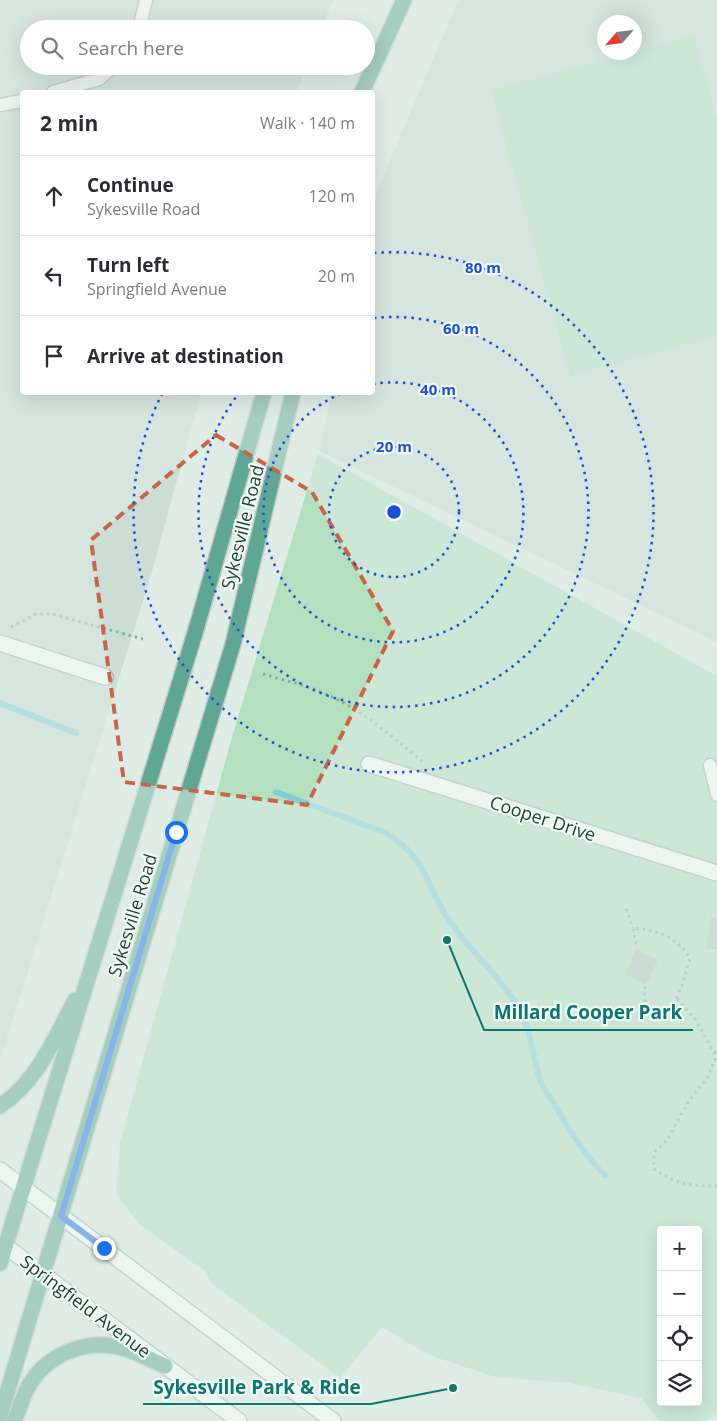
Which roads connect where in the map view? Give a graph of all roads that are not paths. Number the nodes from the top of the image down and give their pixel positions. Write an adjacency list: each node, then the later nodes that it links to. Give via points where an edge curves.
1 (146, 0): 3 (lane)
2 (404, 0): 4 (main road)
3 (141, 20)
4 (375, 64)
5 (104, 75): 7 (lane, via 99,80)
6 (370, 75): 8 (main road)
7 (61, 90)
8 (363, 90)
9 (20, 101): 10 (lane)
10 (0, 105)
11 (263, 395): 19 (main road, Sykesville Road, via 195,633)
12 (292, 395): 23 (main road, Sykesville Road, via 233,644)
13 (3, 636): 14 (main road)
14 (106, 678)
15 (370, 764): 18 (main road, Cooper Drive)
16 (710, 765): 17 (lane)
17 (717, 795)
18 (717, 870)
19 (92, 968): 20 (main road, via 34,1076); 22 (main road, Sykesville Road)
20 (0, 1106)
21 (0, 1170): 22 (main road)
22 (24, 1188): 23 (main road); 24 (main road, Sykesville Road)
23 (61, 1216): 26 (main road, Sykesville Road); 31 (main road)
24 (3, 1244): 25 (main road, Sykesville Road); 26 (main road, Springfield Avenue)
25 (0, 1263)
26 (44, 1274): 27 (main road, Springfield Avenue); 28 (main road, Sykesville Road)
27 (165, 1366): 29 (main road, via 119,1347 96,1344 70,1350 52,1360 38,1374 28,1388); 30 (main road, Springfield Avenue)
28 (0, 1416)
29 (14, 1421)
30 (239, 1421)
31 (333, 1421)

